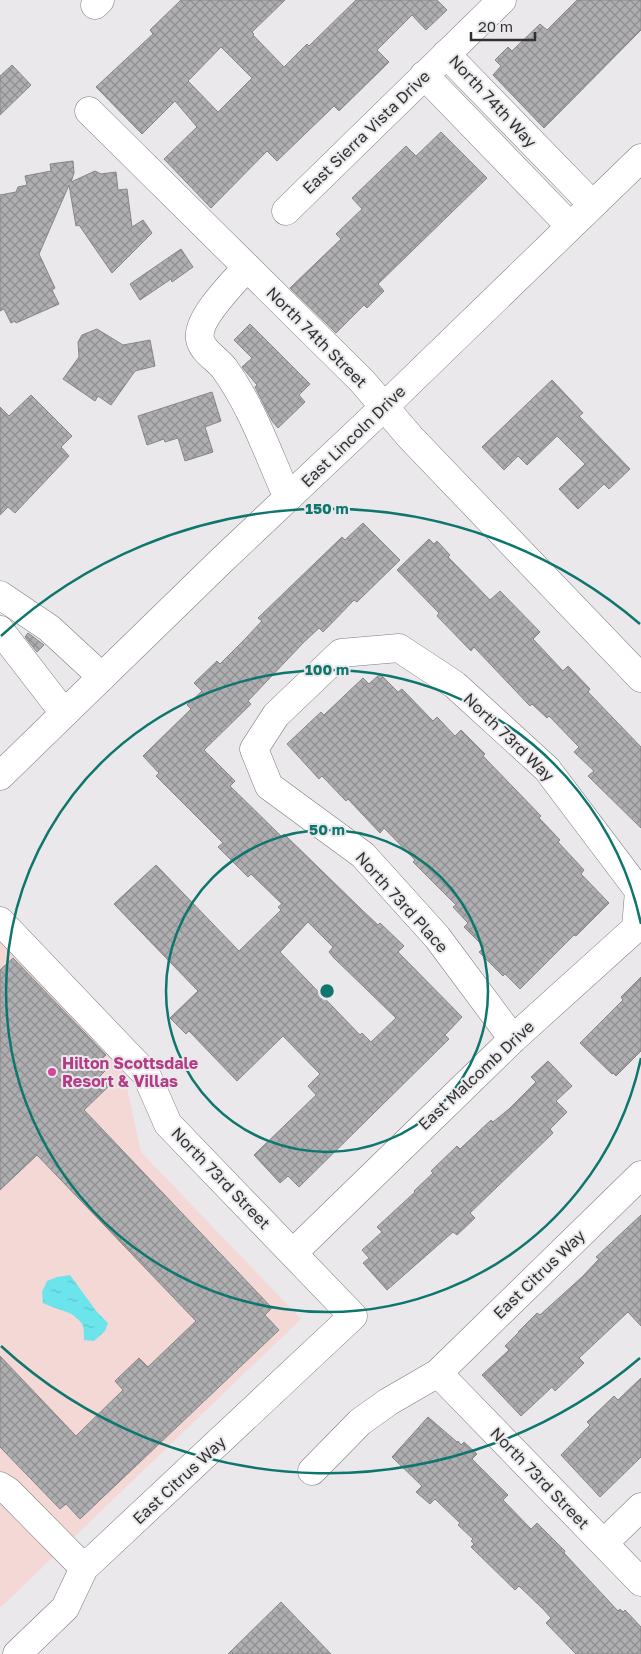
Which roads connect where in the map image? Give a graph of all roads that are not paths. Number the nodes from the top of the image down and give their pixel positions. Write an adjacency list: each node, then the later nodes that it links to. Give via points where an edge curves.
1 (502, 0): 2 (street, North 74th Way)
2 (446, 54): 3 (street, East Sierra Vista Drive); 6 (street, North 74th Way)
3 (424, 75): 7 (street, East Sierra Vista Drive); 8 (street, North 74th Way)
4 (88, 111): 9 (street, North 74th Street)
5 (641, 158): 6 (street, East Lincoln Drive)
6 (592, 204): 8 (street, East Lincoln Drive)
7 (286, 211)
8 (570, 226): 10 (street, East Lincoln Drive)
9 (247, 268): 10 (street, North 74th Street, via 362,381); 11 (street, via 202,322 200,339 236,387 260,429)
10 (384, 407): 11 (street, East Lincoln Drive); 16 (street, North 74th Street)
11 (288, 498): 15 (street, East Lincoln Drive)
12 (0, 595): 15 (street, via 49,628)
13 (0, 630): 17 (street)
14 (399, 648): 19 (street, North 73rd Way, via 455,686 547,769); 21 (street, North 73rd Place, via 341,653 276,715 254,749 269,786 363,855 437,937)
15 (102, 676): 17 (street, East Lincoln Drive)
16 (641, 678)
17 (64, 713): 18 (street, East Lincoln Drive)
18 (0, 776)
19 (639, 891): 21 (street, East Malcomb Drive, via 636,928)
20 (0, 921): 23 (street, North 73rd Street, via 146,1074 168,1124)
21 (513, 1039): 23 (street, East Malcomb Drive)
22 (641, 1175): 25 (street, East Citrus Way)
23 (294, 1252): 24 (street, North 73rd Street)
24 (353, 1316): 30 (street, East Citrus Way)
25 (438, 1373): 26 (street, East Citrus Way, via 360,1422); 29 (street, North 73rd Street)
26 (312, 1471)
27 (0, 1486): 30 (street)
28 (641, 1507): 29 (street)
29 (604, 1543): 31 (street, North 73rd Street)
30 (84, 1568): 32 (street, East Citrus Way, via 65,1608)
31 (641, 1582)
32 (18, 1654)

